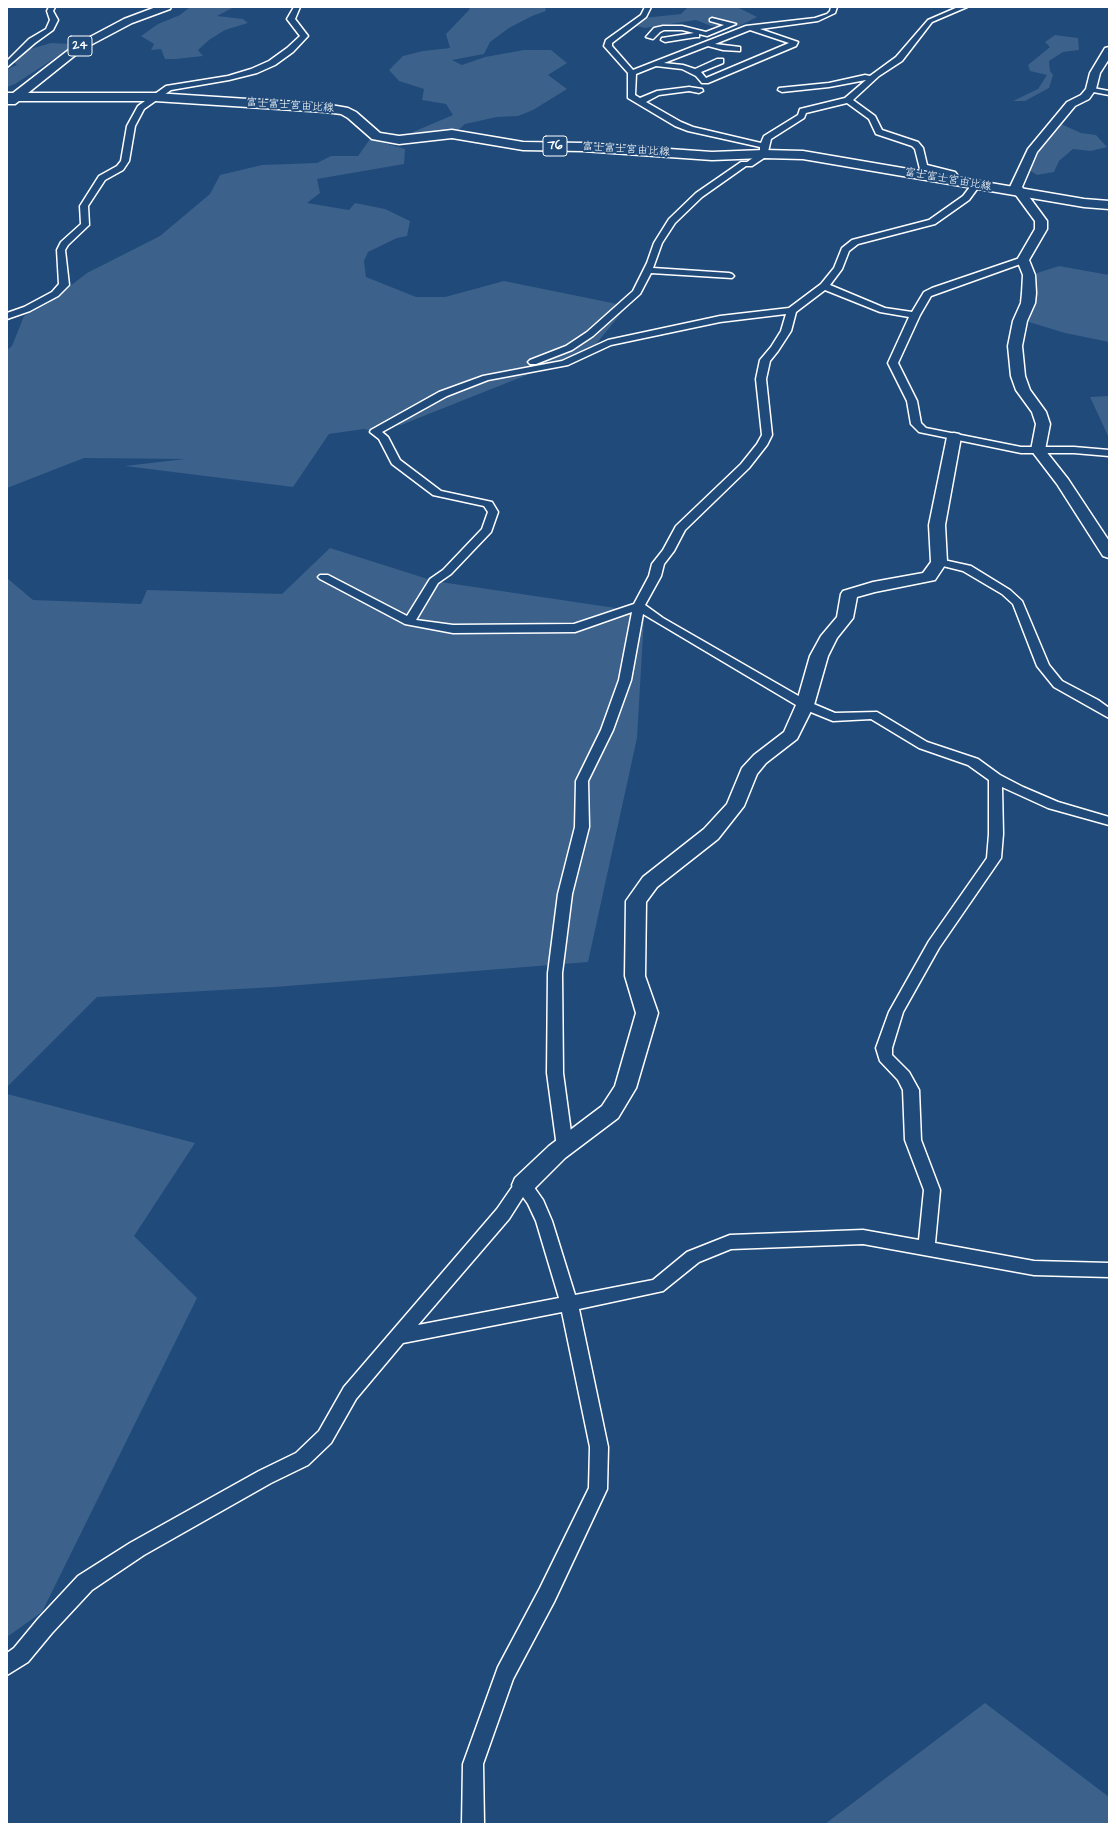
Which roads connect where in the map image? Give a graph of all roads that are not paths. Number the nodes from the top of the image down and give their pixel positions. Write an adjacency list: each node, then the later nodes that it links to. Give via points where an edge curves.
1 (52, 7): 17 (street, via 50,11 54,20 49,30 32,41)
2 (166, 7): 29 (main road, 24, via 128,21 79,47)
3 (297, 7): 28 (street, via 291,19 304,36 272,63 229,78 170,88)
4 (648, 7): 20 (street, via 644,16 609,42 608,46)
5 (834, 7): 8 (street, via 829,15 816,20)
6 (964, 7): 22 (street, via 930,21 899,59)
7 (712, 20): 9 (street, via 732,24)
8 (749, 28): 11 (street); 19 (street, via 794,42 705,80)
9 (707, 34): 10 (street, via 682,28 669,28 657,30); 11 (street); 12 (street)
10 (650, 37)
11 (722, 38): 13 (street)
12 (665, 40)
13 (707, 44): 14 (street, via 724,50); 18 (street)
14 (738, 49)
15 (1109, 50): 24 (street, via 1095,73)
16 (720, 61): 19 (street)
17 (7, 65)
18 (655, 65): 19 (street, via 683,67); 20 (street)
19 (695, 72)
20 (632, 73): 31 (street, via 631,96)
21 (833, 75): 23 (street)
22 (872, 79): 23 (street, via 865,77); 30 (street)
23 (842, 83): 25 (street)
24 (1091, 89): 27 (street); 35 (street, via 1085,97 1071,104 1032,151 1016,187)
25 (782, 90)
26 (699, 91): 31 (street, via 689,89 656,93)
27 (1109, 93)
28 (156, 97): 29 (main road, 富士富士宮由比線 / 76); 32 (main road, 富士富士宮由比線 / 76, via 336,109 352,115 371,133 390,139 452,134 523,146 582,147 712,156); 43 (street, via 141,108 131,126 125,161 120,168 102,178 84,206 85,225 61,250 64,285 55,294)
29 (10, 99)
30 (848, 100): 32 (street, via 803,111 801,116 767,138); 33 (street, via 872,118 879,132 916,144 923,167 952,174)
31 (639, 102): 32 (street, via 691,129)
32 (764, 150): 33 (main road, 富士富士宮由比線 / 76); 38 (street, via 749,164 744,164 699,195 672,221 658,243)
33 (953, 180): 34 (main road, 富士富士宮由比線 / 76)
34 (976, 185): 35 (main road, 富士富士宮由比線 / 76); 40 (street, via 966,198 932,222 855,242 845,250 838,270)
35 (1018, 192): 36 (main road, 富士富士宮由比線 / 76); 37 (street, via 1041,221 1042,229)
36 (1109, 205)
37 (1023, 260): 42 (street, via 927,294); 46 (street, via 1029,275 1029,293 1015,346 1018,376 1023,390 1039,412 1043,424)
38 (647, 270): 39 (street); 44 (street, via 636,292 585,338 569,348)
39 (729, 276)
40 (824, 286): 41 (street); 42 (street, via 883,310)
41 (792, 311): 44 (street, via 712,320 608,343 565,362); 51 (street, via 786,331 765,360 761,379 768,435 745,466 680,528 658,564 655,576)
42 (914, 315): 45 (street, via 893,363 912,401 916,424 923,430)
43 (7, 316)
44 (486, 378): 52 (street, via 443,394 375,432 382,437 396,462 437,493 488,504 493,512 487,530 447,572 434,581)
45 (954, 437): 46 (street, via 1021,450); 49 (street, via 937,525)
46 (1038, 450): 47 (street); 48 (street, via 1063,482)
47 (1109, 452)
48 (1109, 553)
49 (939, 562): 53 (street, via 929,577 849,594 845,618 829,636 819,656); 54 (street, via 967,568 1018,603 1043,666 1058,684)
50 (324, 577): 52 (street)
51 (639, 606): 52 (street, via 575,628 453,629); 53 (street, via 658,620); 57 (street, via 625,680 607,730 582,781 582,827 565,894 555,973 555,1073)
52 (409, 622)
53 (804, 705): 55 (street, via 833,717 873,715 923,745 973,762); 57 (street, via 791,735 760,759 749,772 736,806 711,834 650,882 636,901 635,976 647,1013 625,1088 610,1112)
54 (1109, 714)
55 (995, 778): 56 (street, via 1053,805); 59 (street, via 994,858 943,932 913,982 896,1012 884,1048 885,1057 904,1076 911,1090 910,1120 913,1140 932,1190)
56 (1109, 820)
57 (565, 1147): 58 (street)
58 (523, 1185): 61 (street, via 535,1200 544,1221); 62 (street, via 503,1214)
59 (926, 1248): 60 (street, via 1034,1268); 61 (street, via 862,1237 730,1242 694,1257 656,1286)
60 (1109, 1270)
61 (569, 1304): 62 (street); 64 (street, via 599,1447 598,1489 505,1674 473,1764)
62 (397, 1337): 63 (street, via 350,1393 325,1437 302,1459 137,1549 85,1583 21,1654)
63 (7, 1665)
64 (473, 1824)

